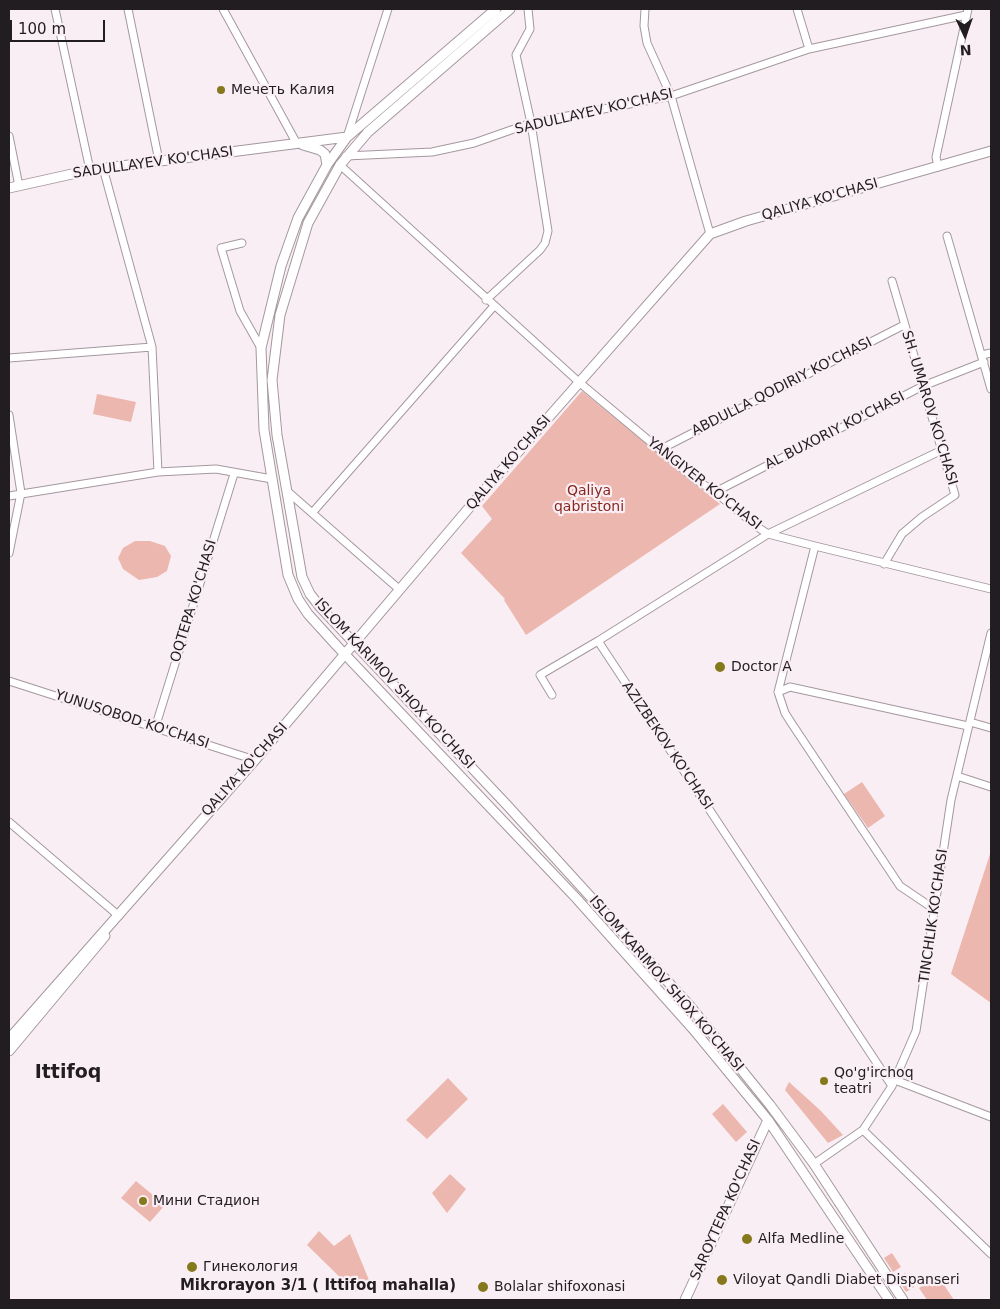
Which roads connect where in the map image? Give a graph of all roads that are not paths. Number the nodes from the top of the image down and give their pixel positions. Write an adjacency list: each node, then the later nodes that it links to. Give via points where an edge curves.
1 (55, 9): 26 (street)
2 (128, 9): 21 (street)
3 (223, 9): 18 (street)
4 (388, 9): 17 (street)
5 (496, 9): 11 (main road, ISLOM KARIMOV SHOX KO'CHASI)
6 (510, 9): 12 (main road, ISLOM KARIMOV SHOX KO'CHASI)
7 (528, 9): 15 (street, via 530,29 516,55)
8 (645, 9): 14 (street, via 647,43)
9 (797, 9): 13 (street)
10 (967, 12): 13 (street, SADULLAYEV KO'CHASI); 24 (street, via 936,157)
11 (480, 22): 12 (main road); 17 (main road, ISLOM KARIMOV SHOX KO'CHASI)
12 (486, 30): 20 (main road, ISLOM KARIMOV SHOX KO'CHASI, via 386,115)
13 (809, 49): 14 (street, SADULLAYEV KO'CHASI)
14 (671, 96): 15 (street, SADULLAYEV KO'CHASI); 29 (street)
15 (531, 123): 20 (street, SADULLAYEV KO'CHASI, via 474,143 432,152); 33 (street, via 547,221 545,243)
16 (9, 136): 27 (street)
17 (347, 137): 18 (main road, SADULLAYEV KO'CHASI); 22 (main road, ISLOM KARIMOV SHOX KO'CHASI)
18 (298, 144): 21 (main road, SADULLAYEV KO'CHASI); 22 (main road, SADULLAYEV KO'CHASI, via 320,150 325,154)
19 (991, 151): 24 (main road, QALIYA KO'CHASI)
20 (346, 156): 23 (main road, ISLOM KARIMOV SHOX KO'CHASI)
21 (159, 161): 25 (main road, SADULLAYEV KO'CHASI)
22 (327, 165): 35 (main road, ISLOM KARIMOV SHOX KO'CHASI, via 298,218)
23 (340, 165): 33 (street, YANGIYER KO'CHASI); 36 (main road, ISLOM KARIMOV SHOX KO'CHASI, via 308,223)
24 (938, 167): 29 (main road, QALIYA KO'CHASI)
25 (102, 168): 26 (main road, SADULLAYEV KO'CHASI); 38 (street)
26 (90, 170): 27 (main road, SADULLAYEV KO'CHASI)
27 (19, 186): 28 (main road, SADULLAYEV KO'CHASI)
28 (9, 188)
29 (710, 234): 43 (main road, QALIYA KO'CHASI)
30 (947, 236): 42 (street)
31 (242, 243): 39 (street, via 221,248 240,311)
32 (892, 281): 37 (street, SH. UMAROV KO'CHASI)
33 (486, 300): 34 (street, YANGIYER KO'CHASI)
34 (494, 306): 43 (street, YANGIYER KO'CHASI); 56 (street)
35 (268, 316): 36 (main road, via 273,320); 39 (main road, ISLOM KARIMOV SHOX KO'CHASI)
36 (279, 318): 52 (main road, ISLOM KARIMOV SHOX KO'CHASI, via 272,380)
37 (904, 325): 44 (street, SH. UMAROV KO'CHASI); 48 (street, ABDULLA QODIRIY KO'CHASI, via 667,446)
38 (152, 347): 41 (street); 49 (street)
39 (261, 348): 51 (main road, ISLOM KARIMOV SHOX KO'CHASI, via 262,404)
40 (991, 353): 42 (street, AL BUXORIY KO'CHASI)
41 (9, 358)
42 (983, 359): 44 (street, AL BUXORIY KO'CHASI); 45 (street)
43 (580, 382): 48 (street, YANGIYER KO'CHASI); 62 (main road, QALIYA KO'CHASI)
44 (923, 386): 47 (street, SH. UMAROV KO'CHASI); 53 (street, AL BUXORIY KO'CHASI)
45 (991, 389)
46 (9, 415): 54 (street)
47 (942, 450): 57 (street); 60 (street, SH. UMAROV KO'CHASI, via 955,495 902,534)
48 (664, 454): 53 (street, YANGIYER KO'CHASI)
49 (158, 472): 50 (street, via 216,470); 54 (street)
50 (234, 474): 51 (street); 71 (street, OQTEPA KO'CHASI)
51 (272, 479): 66 (main road, ISLOM KARIMOV SHOX KO'CHASI, via 291,583 308,614)
52 (287, 491): 56 (street); 65 (main road, ISLOM KARIMOV SHOX KO'CHASI, via 302,577 321,608)
53 (716, 492): 57 (street, YANGIYER KO'CHASI)
54 (21, 494): 55 (street); 59 (street)
55 (9, 496)
56 (312, 513): 62 (street)
57 (768, 534): 58 (street, YANGIYER KO'CHASI); 64 (street)
58 (815, 546): 60 (street, YANGIYER KO'CHASI); 68 (street)
59 (9, 553)
60 (884, 564): 61 (street, YANGIYER KO'CHASI)
61 (991, 589)
62 (400, 590): 65 (main road, QALIYA KO'CHASI)
63 (991, 633): 70 (street, TINCHLIK KO'CHASI)
64 (598, 641): 69 (street, via 540,675); 83 (street, AZIZBEKOV KO'CHASI, via 847,1020)
65 (355, 645): 66 (main road, QALIYA KO'CHASI); 79 (main road, ISLOM KARIMOV SHOX KO'CHASI)
66 (345, 655): 73 (main road, QALIYA KO'CHASI); 80 (main road, ISLOM KARIMOV SHOX KO'CHASI)
67 (9, 681): 71 (street, YUNUSOBOD KO'CHASI)
68 (778, 692): 70 (street, via 790,687); 77 (street, via 785,713 900,886)
69 (552, 695)
70 (969, 724): 72 (street); 74 (street, TINCHLIK KO'CHASI)
71 (155, 728): 73 (street, YUNUSOBOD KO'CHASI)
72 (991, 728)
73 (255, 760): 78 (main road, QALIYA KO'CHASI)
74 (956, 776): 75 (street); 77 (street, TINCHLIK KO'CHASI)
75 (991, 787)
76 (9, 822): 78 (street)
77 (934, 909): 83 (street, TINCHLIK KO'CHASI, via 916,1031)
78 (119, 916): 81 (main road, QALIYA KO'CHASI); 82 (main road, QALIYA KO'CHASI, via 95,951)
79 (613, 921): 80 (main road, via 607,920); 87 (main road, ISLOM KARIMOV SHOX KO'CHASI, via 690,1006)
80 (604, 927): 85 (main road, ISLOM KARIMOV SHOX KO'CHASI)
81 (9, 1039)
82 (9, 1051)
83 (893, 1083): 84 (street); 86 (street, TINCHLIK KO'CHASI)
84 (991, 1117)
85 (768, 1120): 89 (main road, SAROYTEPA KO'CHASI); 90 (main road, ISLOM KARIMOV SHOX KO'CHASI)
86 (863, 1130): 87 (street, TINCHLIK KO'CHASI); 88 (street)
87 (814, 1164): 91 (main road, ISLOM KARIMOV SHOX KO'CHASI)
88 (991, 1254)
89 (685, 1300)
90 (889, 1300)
91 (903, 1300)

